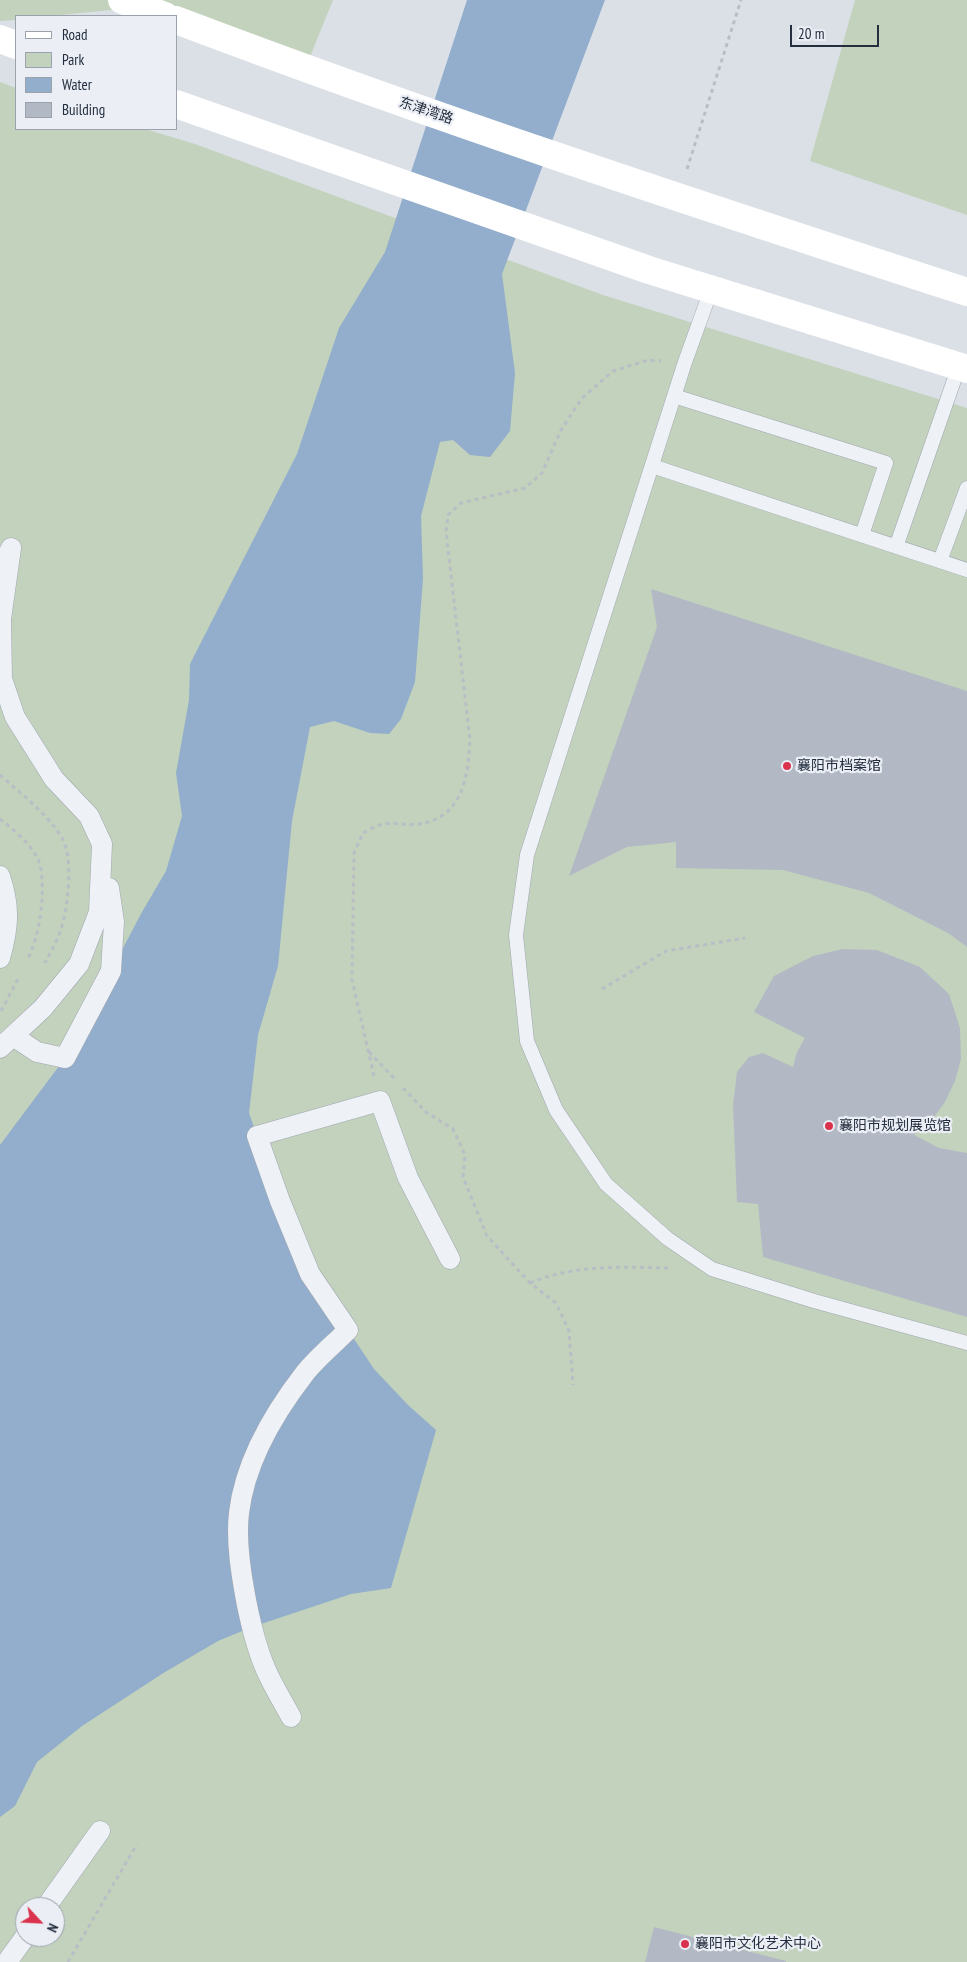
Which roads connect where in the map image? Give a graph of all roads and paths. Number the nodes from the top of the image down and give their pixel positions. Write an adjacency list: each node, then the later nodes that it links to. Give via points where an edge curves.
1 (122, 0): 3 (main road)
2 (741, 0): 8 (path)
3 (162, 15)
4 (178, 21): 8 (main road, 东津湾路, via 333,79)
5 (0, 39): 6 (main road)
6 (15, 45)
7 (178, 105): 9 (main road)
8 (677, 198): 10 (main road, 东津湾路)
9 (711, 290): 11 (lane); 12 (main road)
10 (967, 292)
11 (684, 362): 13 (lane); 29 (path, via 648,360 613,371 582,398 561,430 542,473 525,488 461,503 448,515 446,532 470,740 468,770 459,800 442,815 420,824 384,824 363,833 354,853 352,980)
12 (963, 368): 17 (lane)
13 (674, 396): 14 (lane); 16 (lane, via 886,463)
14 (652, 466): 16 (lane); 32 (lane, via 527,855 516,935 527,1041 556,1110 606,1184 668,1239)
15 (967, 488): 18 (lane)
16 (862, 535): 17 (lane)
17 (896, 547): 18 (lane)
18 (940, 561): 19 (lane)
19 (967, 570)
20 (0, 571): 22 (street, via 11,548 1,619 2,679 15,717 54,779 89,816)
21 (0, 775): 26 (path, via 47,818 63,839 68,867 67,901 60,932)
22 (102, 844): 28 (street, via 99,912 79,964 43,1008); 28 (street, via 114,922 110,971 65,1058)
23 (0, 876): 25 (street, via 8,901)
24 (745, 938): 27 (path, via 666,951)
25 (0, 958)
26 (42, 968)
27 (602, 989)
28 (6, 1042)
29 (368, 1051): 30 (path); 33 (path, via 426,1112 453,1129 465,1155 464,1177 488,1236)
30 (380, 1101): 31 (street, via 408,1178); 36 (street, via 257,1136 310,1274 348,1330 306,1372 271,1422 251,1467 239,1514 241,1570 252,1627 266,1670)
31 (450, 1259)
32 (712, 1269): 33 (path, via 614,1267 552,1273); 34 (lane)
33 (530, 1282): 35 (path, via 556,1303 569,1331)
34 (967, 1344)
35 (574, 1385)
36 (292, 1717)
37 (100, 1831): 39 (street)
38 (137, 1844): 42 (path)
39 (53, 1897)
40 (18, 1947): 41 (street)
41 (7, 1962)
42 (68, 1962)

